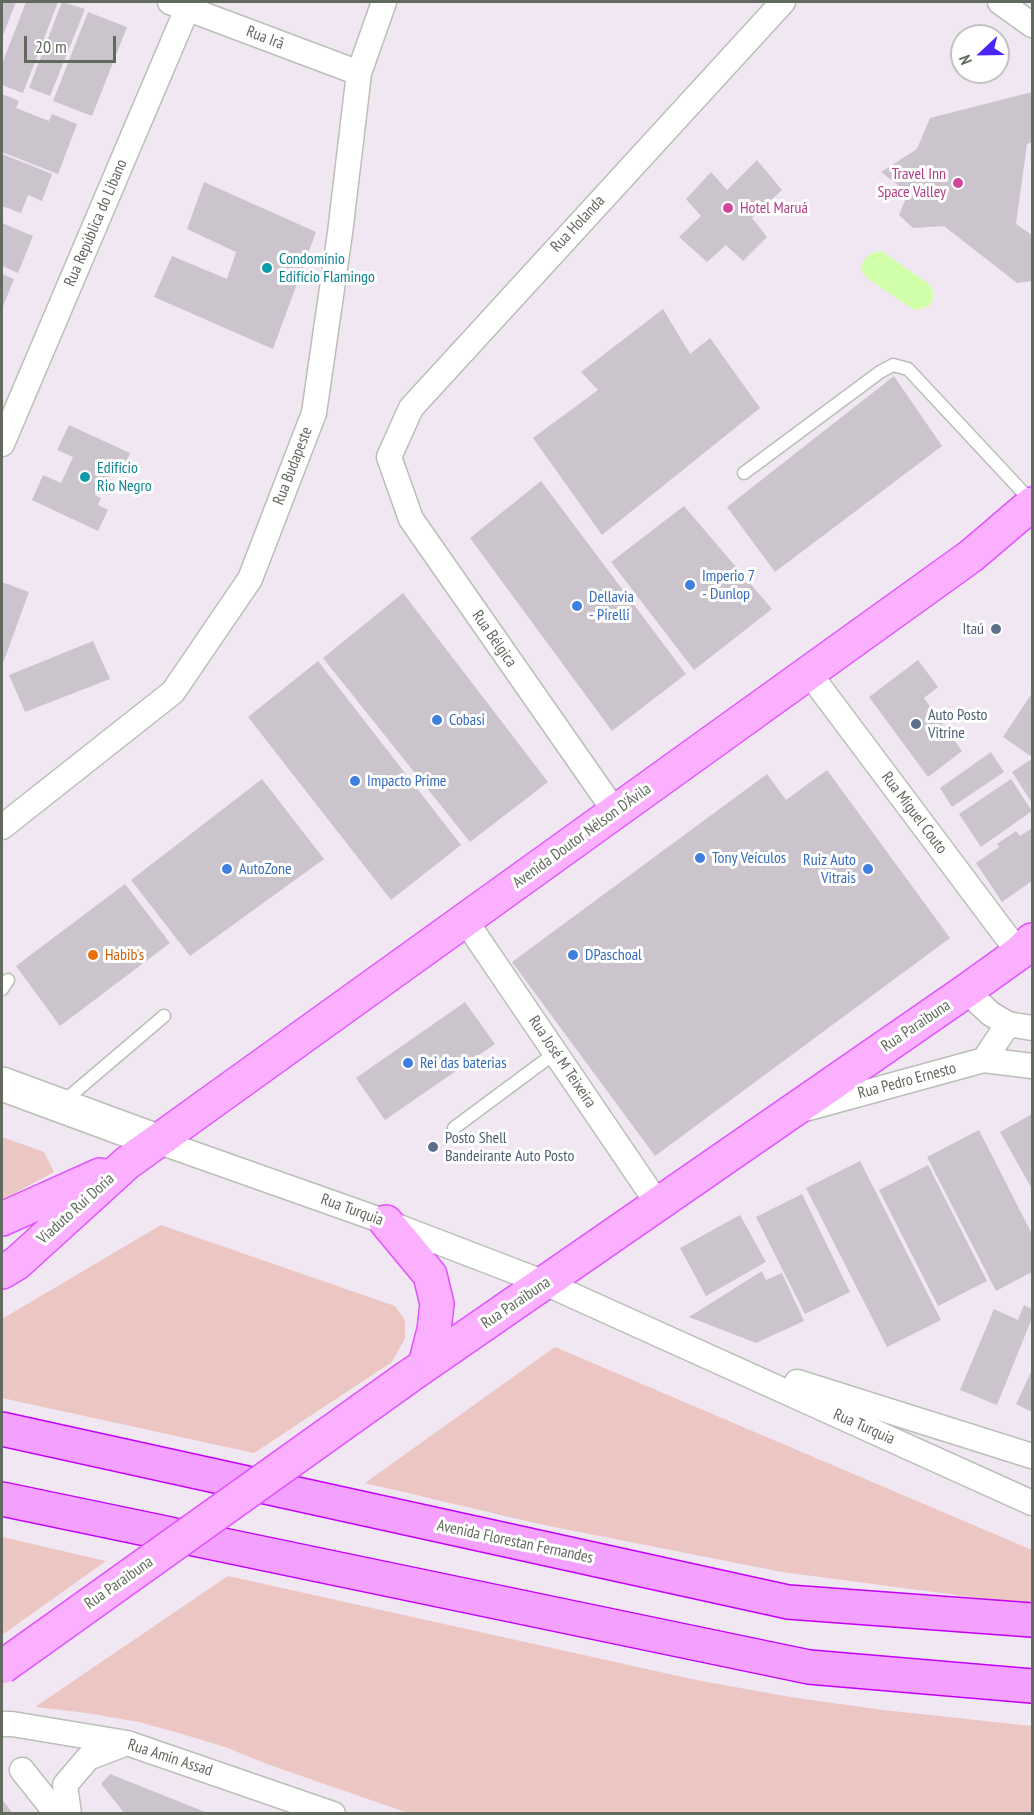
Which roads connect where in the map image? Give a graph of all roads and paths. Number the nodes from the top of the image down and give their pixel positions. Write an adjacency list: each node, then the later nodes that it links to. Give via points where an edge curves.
1 (384, 2): 6 (street, Rua Budapeste)
2 (783, 2): 8 (street, Rua Holanda, via 411,408)
3 (1000, 2): 5 (street)
4 (182, 4): 6 (street, Rua Irã); 7 (street, Rua República do Libano)
5 (1032, 25)
6 (359, 73): 13 (street, Rua Budapeste, via 314,413 250,579 173,692)
7 (2, 444)
8 (389, 457): 12 (street, Rua Bélgica, via 411,519)
9 (744, 473): 10 (lane, via 893,365 908,369)
10 (1032, 503): 11 (main road, Avenida Doutor Nélson D'Ávila, via 971,556)
11 (809, 673): 12 (main road, Avenida Doutor Nélson D'Ávila); 15 (street, Rua Miguel Couto)
12 (616, 813): 14 (main road, Avenida Doutor Nélson D'Ávila)
13 (2, 827)
14 (465, 920): 20 (street, Rua José M Teixeira); 27 (main road, Avenida Doutor Nélson D'Ávila)
15 (1026, 947): 16 (main road, Rua Paraibuna)
16 (966, 991): 18 (street); 25 (main road, Rua Paraibuna)
17 (164, 1016): 24 (lane)
18 (1008, 1024): 19 (street); 21 (street)
19 (1032, 1028)
20 (555, 1053): 26 (lane); 29 (street, Rua José M Teixeira)
21 (984, 1060): 22 (street); 25 (street, Rua Pedro Ernesto)
22 (1032, 1066)
23 (2, 1084): 24 (main road, Rua Turquia)
24 (60, 1105): 27 (main road, Rua Turquia)
25 (788, 1113): 29 (main road, Rua Paraibuna)
26 (454, 1128)
27 (157, 1141): 28 (main road, Avenida Doutor Nélson D'Ávila); 31 (street, Rua Turquia)
28 (127, 1163): 30 (main road, Viaduto Rui Doria); 32 (main road, Viaduto Rui Doria)
29 (658, 1204): 33 (main road, Rua Paraibuna)
30 (2, 1219)
31 (386, 1222): 33 (street, Rua Turquia); 35 (main road, via 430,1275 437,1304 434,1330)
32 (9, 1267)
33 (545, 1283): 34 (street, Rua Turquia); 35 (main road, Rua Paraibuna)
34 (696, 1351): 37 (street, Rua Turquia); 39 (street, Rua Turquia)
35 (417, 1371): 41 (main road, Rua Paraibuna, bridge)
36 (2, 1429): 40 (highway, Avenida Florestan Fernandes, via 789,1602)
37 (1032, 1456)
38 (2, 1499): 42 (highway, via 809,1667)
39 (1032, 1503)
40 (1032, 1620)
41 (2, 1667)
42 (1032, 1686)
43 (2, 1724): 44 (street, Rua Amin Assad)
44 (128, 1743): 47 (street, via 88,1758 65,1785); 48 (street, Rua Amin Assad)
45 (22, 1770): 46 (street)
46 (57, 1814)
47 (69, 1814)
48 (333, 1814)

